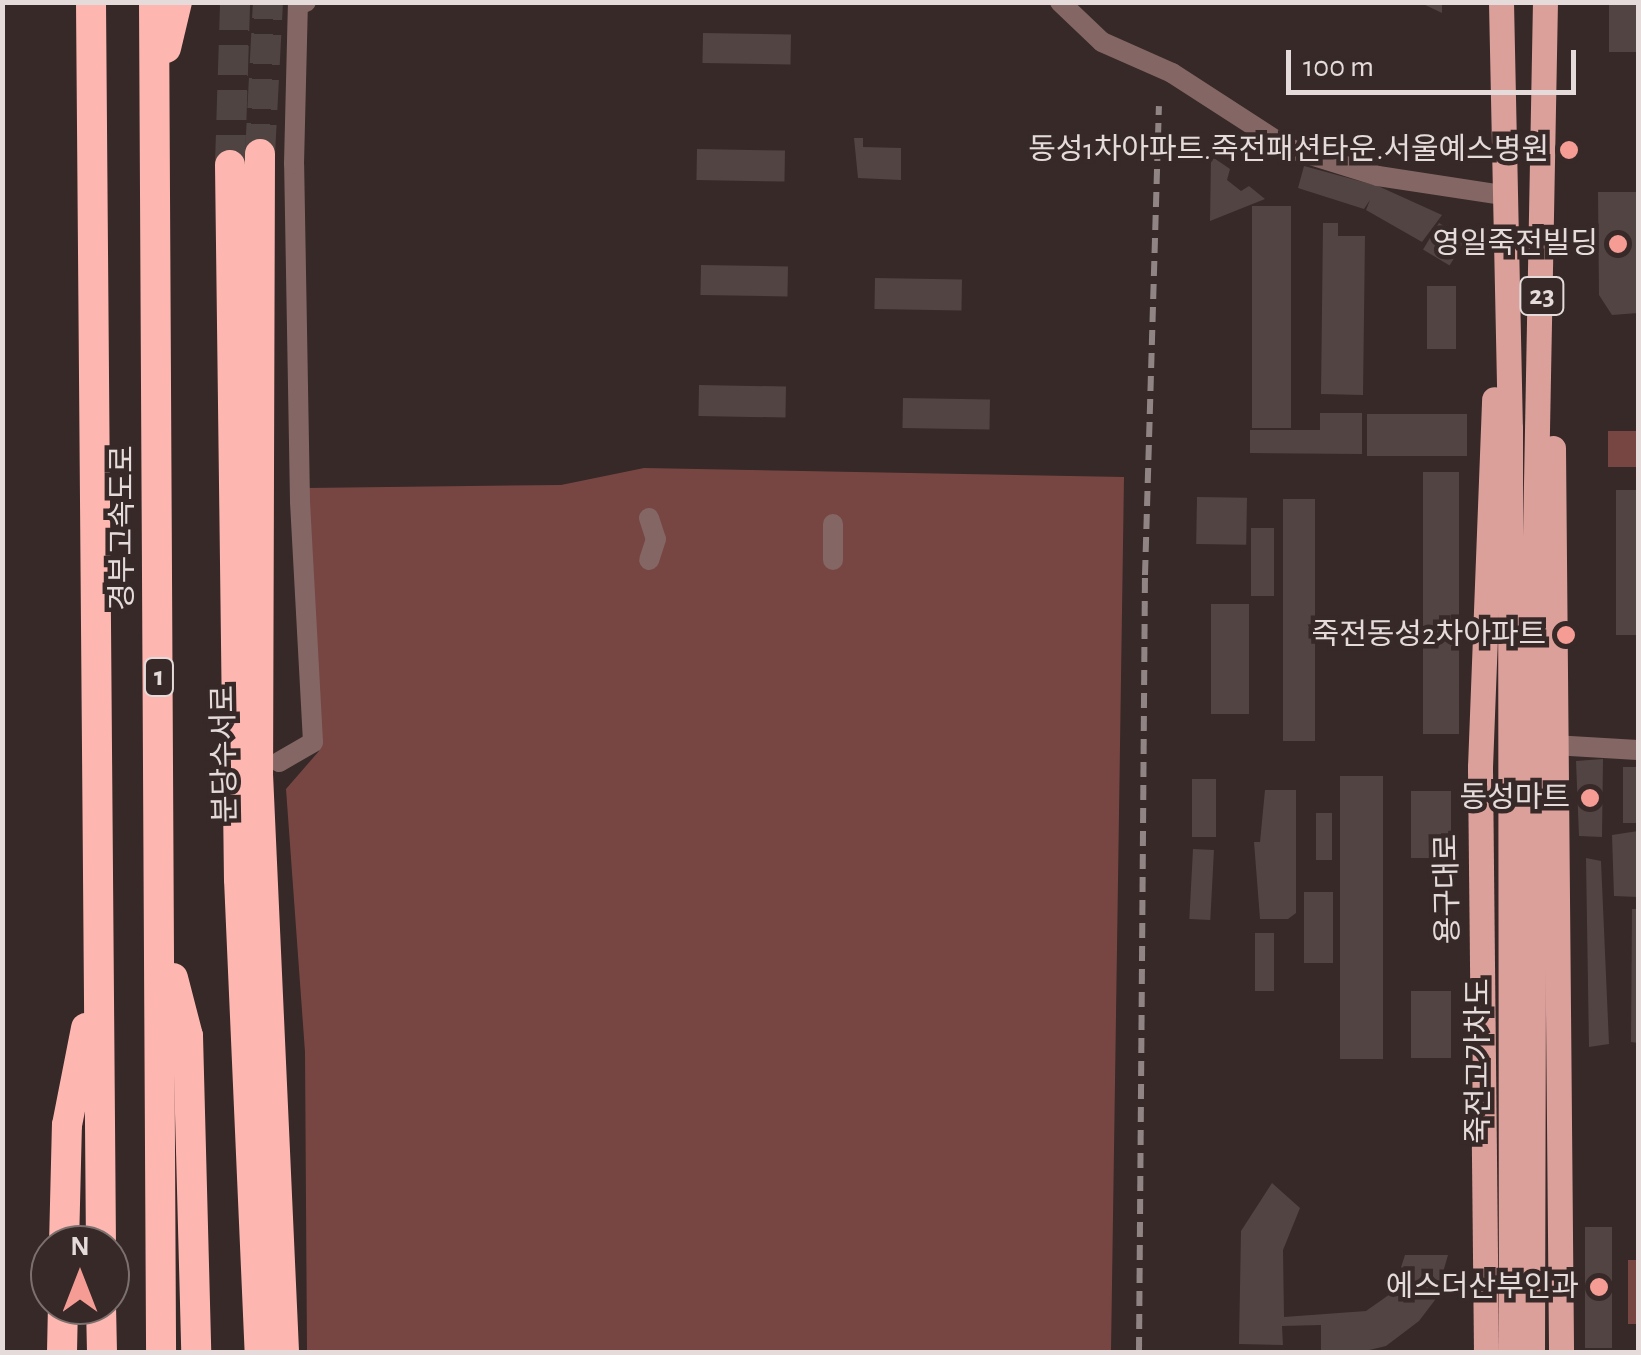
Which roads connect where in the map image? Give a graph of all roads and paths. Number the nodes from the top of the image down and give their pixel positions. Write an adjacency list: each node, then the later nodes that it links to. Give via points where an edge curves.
1 (90, 2): 24 (highway, 경부고속도로 / 1)
2 (154, 2): 9 (highway, 경부고속도로 / 1)
3 (177, 2): 9 (highway)
4 (306, 2): 8 (street)
5 (1060, 2): 12 (street, via 1102,42 1172,73 1288,148 1378,176)
6 (1501, 2): 12 (main road, 용구대로)
7 (1545, 2): 14 (main road, 23)
8 (298, 4): 22 (street, via 300,501 313,742)
9 (154, 95): 23 (highway, 경부고속도로 / 1)
10 (260, 154): 35 (highway, 분당수서로, via 258,774)
11 (230, 165): 34 (highway, 분당수서로, via 238,879)
12 (1502, 195): 13 (main road, 용구대로)
13 (1505, 245): 19 (main road, 용구대로); 29 (main road, 용구대로, via 1480,766)
14 (1544, 248): 19 (main road, 23); 20 (main road, via 1553,431)
15 (648, 518): 17 (street, via 656,539)
16 (833, 524): 18 (street)
17 (650, 560)
18 (833, 560)
19 (1522, 590): 36 (main road, 죽전고가차도); 37 (main road, 죽전고가차도)
20 (1553, 745): 21 (street); 38 (main road)
21 (1638, 750)
22 (279, 762)
23 (161, 932): 32 (highway, 경부고속도로 / 1); 33 (highway, via 188,1036)
24 (99, 966): 25 (highway, via 67,1125); 26 (highway, 경부고속도로 / 1)
25 (64, 1225)
26 (101, 1225)
27 (63, 1325): 30 (highway)
28 (101, 1325): 31 (highway)
29 (1485, 1350)
30 (62, 1352)
31 (102, 1352)
32 (162, 1352)
33 (196, 1352)
34 (260, 1352)
35 (284, 1352)
36 (1511, 1352)
37 (1532, 1352)
38 (1561, 1352)

